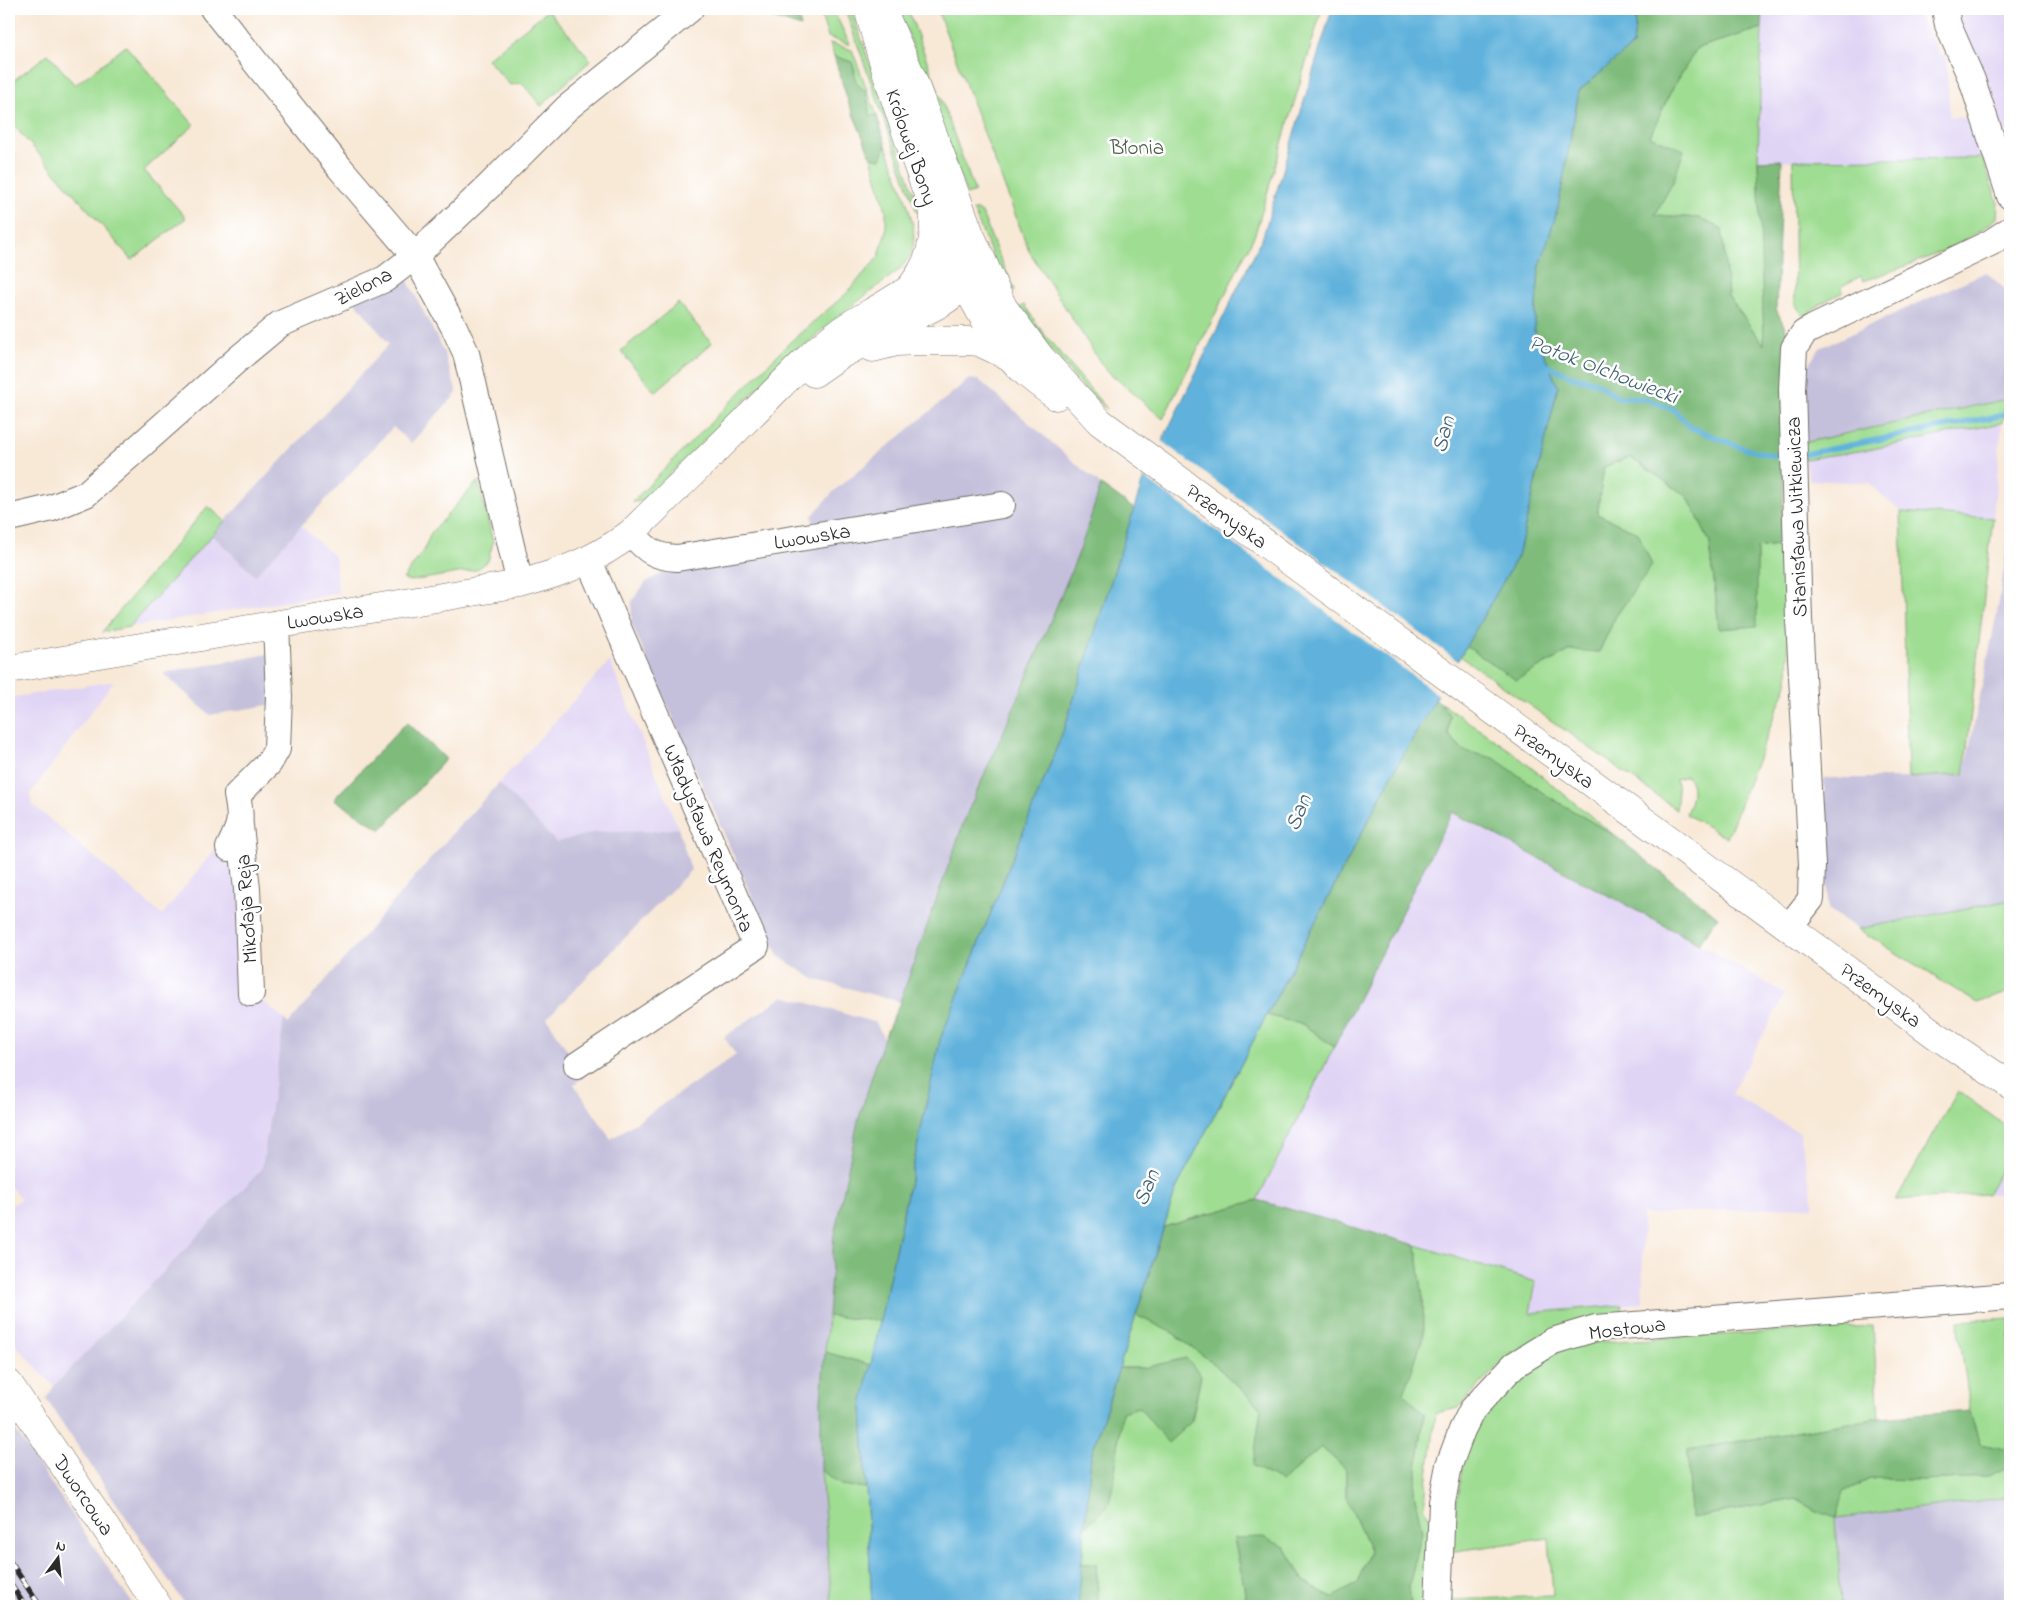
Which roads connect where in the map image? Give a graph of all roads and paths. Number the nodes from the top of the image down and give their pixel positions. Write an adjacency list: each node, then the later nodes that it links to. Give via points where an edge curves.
1 (213, 9): 10 (street)
2 (690, 9): 10 (street, Zielona, via 566,108 488,187)
3 (869, 9): 7 (main road, Królowej Bony)
4 (882, 9): 9 (main road, Królowej Bony, via 913,80)
5 (1940, 14): 6 (street, via 1972,80)
6 (2010, 196)
7 (934, 215): 11 (main road, Królowej Bony); 12 (main road, Lwowska, via 931,255)
8 (2010, 230): 25 (street, Stanisława Witkiewicza, via 1990,243 1813,328 1804,333 1794,348 1792,389 1799,619 1812,865 1811,898)
9 (970, 234): 11 (main road, Lwowska, via 972,260); 13 (main road, Przemyska)
10 (410, 259): 19 (street, Zielona, via 385,279 280,324 86,494 52,508); 22 (street, via 454,327 466,354)
11 (965, 282): 12 (main road, Lwowska, via 943,278); 13 (main road, Lwowska, via 986,292); 14 (main road, Lwowska, via 940,304); 15 (main road, Przemyska, via 984,318)
12 (910, 288): 16 (main road, Lwowska, via 839,332)
13 (1003, 307): 17 (main road, Przemyska, via 1040,358)
14 (840, 355): 15 (main road, Lwowska, via 897,342 938,340 979,342); 16 (main road, Lwowska)
15 (1012, 358): 17 (main road, Przemyska, via 1070,407)
16 (750, 416): 20 (main road, Lwowska)
17 (1107, 428): 25 (main road, Przemyska)
18 (1002, 506): 20 (street, Lwowska, via 677,558 652,554)
19 (9, 518)
20 (631, 533): 21 (main road, Lwowska)
21 (589, 560): 22 (main road, Lwowska); 27 (street, Władysława Reymonta, via 756,946)
22 (520, 584): 23 (main road, Lwowska)
23 (276, 624): 24 (main road, Lwowska); 26 (street, Mikołaja Reja, via 277,749 270,763 237,795 240,813 235,837 248,889)
24 (9, 669)
25 (1789, 927): 28 (main road, Przemyska, via 1936,1036)
26 (251, 993)
27 (577, 1065)
28 (2010, 1085)
29 (2010, 1296): 32 (street, Mostowa, via 1596,1328 1553,1341 1514,1365 1472,1410 1462,1430 1449,1465 1442,1502)
30 (9, 1384): 31 (main road, Dworcowa)
31 (158, 1606)
32 (1438, 1606)

